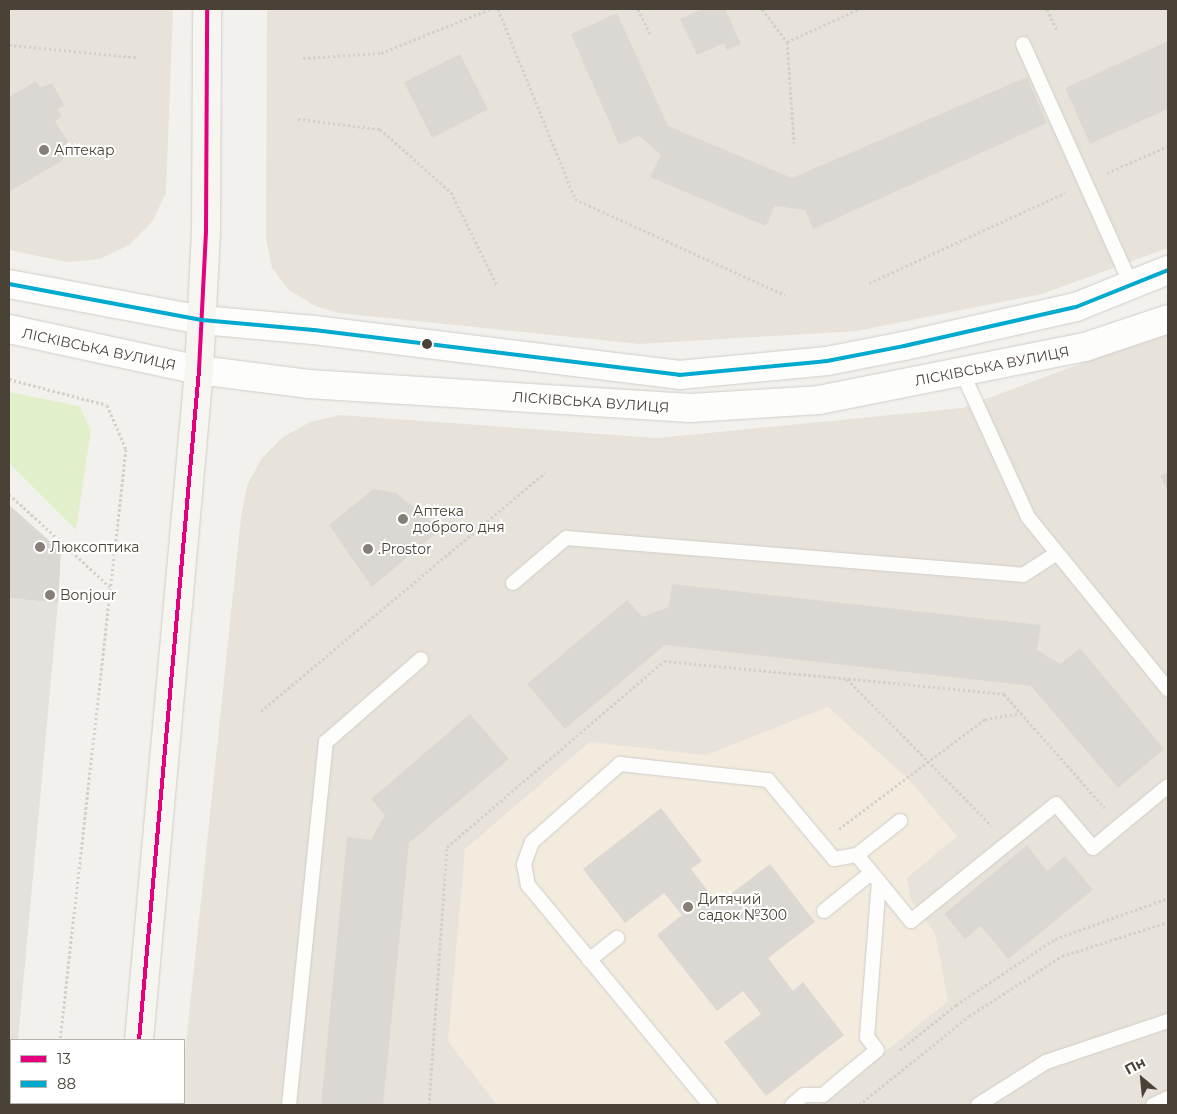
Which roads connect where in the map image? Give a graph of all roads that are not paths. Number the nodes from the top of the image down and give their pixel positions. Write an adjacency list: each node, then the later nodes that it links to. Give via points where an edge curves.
1 (207, 9): 7 (main road, via 206,230)
2 (1022, 44): 5 (lane)
3 (1168, 270): 5 (street)
4 (9, 284): 7 (street)
5 (1131, 284): 7 (street, via 1076,307 904,346 827,361 679,375 314,330)
6 (1168, 319): 10 (street, ЛІСКІВСЬКА ВУЛИЦЯ, via 1085,347)
7 (202, 320): 9 (main road)
8 (9, 329): 9 (street, ЛІСКІВСЬКА ВУЛИЦЯ)
9 (199, 370): 10 (street, ЛІСКІВСЬКА ВУЛИЦЯ, via 308,384 690,408 819,400); 23 (main road)
10 (962, 372): 11 (lane, via 1028,517)
11 (1057, 553): 12 (lane, via 1023,575 566,538); 14 (lane)
12 (513, 583)
13 (421, 660): 25 (lane, via 326,742)
14 (1168, 689)
15 (1168, 786): 18 (lane, via 1093,848 1056,804 911,921)
16 (900, 821): 17 (lane)
17 (857, 856): 18 (lane); 21 (lane, via 834,859 768,780 620,764 532,842 524,864 528,885)
18 (875, 877): 19 (lane); 27 (lane, via 867,1038 877,1050 823,1094 804,1095)
19 (824, 911)
20 (617, 938): 21 (lane)
21 (589, 960): 26 (lane)
22 (1168, 1021): 28 (lane, via 1046,1062)
23 (138, 1039)
24 (1168, 1098): 29 (lane)
25 (290, 1105)
26 (710, 1105)
27 (792, 1105)
28 (978, 1105)
29 (1153, 1105)

